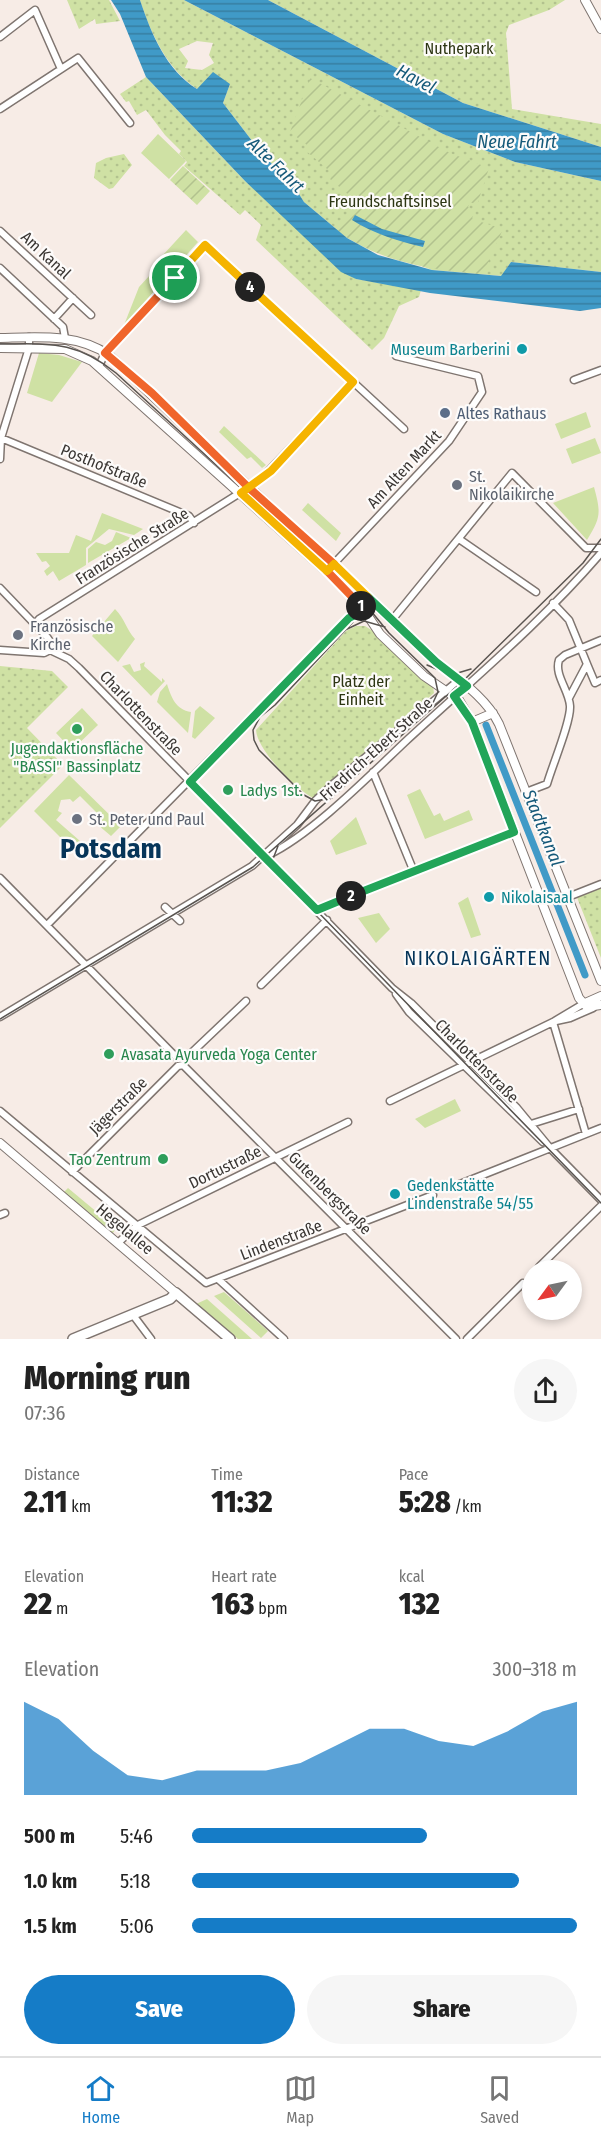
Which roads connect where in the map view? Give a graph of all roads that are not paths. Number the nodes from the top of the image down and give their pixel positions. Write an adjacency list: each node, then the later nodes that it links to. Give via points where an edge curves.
1 (585, 0): 2 (street)
2 (601, 29)
3 (0, 38): 4 (street, via 35,10)
4 (61, 69): 5 (street); 6 (street, via 78,58)
5 (0, 109)
6 (130, 123)
7 (0, 231): 9 (street, Am Kanal)
8 (0, 268): 11 (street)
9 (73, 298): 10 (street, Am Kanal); 11 (street, Am Kanal)
10 (91, 315)
11 (54, 319): 14 (street, via 63,327)
12 (29, 337): 13 (street); 14 (street); 16 (street)
13 (0, 338)
14 (65, 338): 17 (street); 18 (street)
15 (0, 348): 16 (street)
16 (29, 348): 17 (street); 25 (street)
17 (65, 350): 20 (street)
18 (105, 353): 20 (street); 23 (street, via 205,245); 27 (street, via 152,393)
19 (396, 356): 32 (street, Am Alten Markt, via 478,376 482,392 449,441)
20 (99, 366): 27 (street)
21 (601, 370): 22 (street)
22 (574, 380)
23 (353, 382): 24 (street); 27 (street, Französische Straße, via 271,471)
24 (404, 429)
25 (1, 438): 26 (street); 28 (street, Posthofstraße, via 189,516)
26 (0, 459)
27 (244, 491): 28 (street, Französische Straße); 32 (street); 33 (street)
28 (194, 523): 39 (street, Französische Straße)
29 (459, 539): 30 (street, via 512,473 586,548); 35 (street); 38 (street)
30 (601, 548)
31 (601, 553): 36 (street, Friedrich-Ebert-Straße)
32 (334, 564): 33 (street, Am Alten Markt); 38 (street)
33 (327, 571): 37 (street, via 356,598)
34 (0, 588): 39 (street, Charlottenstraße)
35 (536, 592)
36 (553, 603): 41 (street, via 569,620); 47 (street, Friedrich-Ebert-Straße)
37 (366, 614): 38 (street); 48 (street, via 380,634); 54 (street, via 349,618)
38 (394, 622): 45 (street)
39 (36, 624): 43 (street, Charlottenstraße, via 51,643)
40 (601, 640): 41 (street)
41 (581, 648): 44 (street); 50 (street, via 563,656 558,664)
42 (0, 650): 43 (street)
43 (51, 650): 54 (street, Charlottenstraße, via 79,668)
44 (587, 664): 46 (street, via 595,682); 50 (street)
45 (457, 678): 47 (street); 48 (street, Friedrich-Ebert-Straße)
46 (601, 680)
47 (467, 686): 49 (street, Friedrich-Ebert-Straße); 51 (street)
48 (445, 691): 49 (street); 57 (street, Friedrich-Ebert-Straße, via 333,784)
49 (454, 696): 52 (street); 53 (street, Friedrich-Ebert-Straße)
50 (569, 698): 55 (street, via 570,713 547,784)
51 (493, 713): 52 (street); 55 (street)
52 (472, 722): 56 (street)
53 (373, 772): 57 (street, Friedrich-Ebert-Straße, via 312,826); 58 (street)
54 (190, 782): 57 (street, Charlottenstraße); 67 (street, via 119,859)
55 (526, 792): 61 (street)
56 (514, 832): 58 (street); 74 (street)
57 (265, 856): 63 (street, Charlottenstraße); 64 (street, Friedrich-Ebert-Straße)
58 (414, 872): 63 (street)
59 (0, 878): 67 (street)
60 (601, 884): 61 (street)
61 (568, 897): 69 (street)
62 (165, 907): 64 (street)
63 (317, 910): 65 (street, Charlottenstraße)
64 (172, 914): 66 (street); 68 (street, Friedrich-Ebert-Straße)
65 (327, 920): 70 (street); 71 (street, Charlottenstraße)
66 (180, 921)
67 (47, 925): 68 (street)
68 (86, 966): 73 (street, via 178,1059 186,1058); 76 (street, Friedrich-Ebert-Straße)
69 (601, 981)
70 (261, 985)
71 (392, 988): 78 (street, Charlottenstraße); 79 (street, Charlottenstraße, via 405,1008)
72 (601, 996): 74 (street)
73 (246, 1001)
74 (583, 1004): 75 (street); 77 (street)
75 (597, 1006): 77 (street)
76 (1, 1015)
77 (553, 1022): 78 (street); 82 (street)
78 (471, 1062): 79 (street); 85 (street, Charlottenstraße)
79 (464, 1065): 81 (street); 89 (street, Charlottenstraße)
80 (186, 1067): 90 (street, Gutenbergstraße); 91 (street, Jägerstraße, via 178,1066)
81 (390, 1101)
82 (579, 1109): 85 (street); 87 (street)
83 (0, 1111): 91 (street, Hegelallee)
84 (348, 1122): 90 (street, Dortustraße)
85 (531, 1124): 89 (street, Charlottenstraße)
86 (601, 1128): 87 (street)
87 (586, 1134): 89 (street)
88 (0, 1143): 98 (street, Hegelallee)
89 (550, 1148): 92 (street); 94 (street, Charlottenstraße)
90 (276, 1157): 96 (street, Dortustraße); 97 (street, Gutenbergstraße)
91 (72, 1172): 96 (street, Hegelallee)
92 (460, 1184)
93 (433, 1195): 97 (street, Lindenstraße)
94 (601, 1200)
95 (601, 1206): 99 (street)
96 (136, 1226): 98 (street, Dortustraße); 101 (street, Hegelallee)
97 (347, 1229): 100 (street, Lindenstraße); 109 (street, Gutenbergstraße)
98 (118, 1243): 103 (street, Hegelallee)
99 (546, 1260)
100 (218, 1279): 101 (street, Lindenstraße); 108 (street)
101 (206, 1283)
102 (522, 1284): 110 (street)
103 (176, 1293): 104 (main road); 107 (main road, Hegelallee)
104 (133, 1315): 105 (main road); 106 (street)
105 (73, 1339)
106 (151, 1339)
107 (230, 1339)
108 (284, 1339)
109 (456, 1339)
110 (467, 1339)

